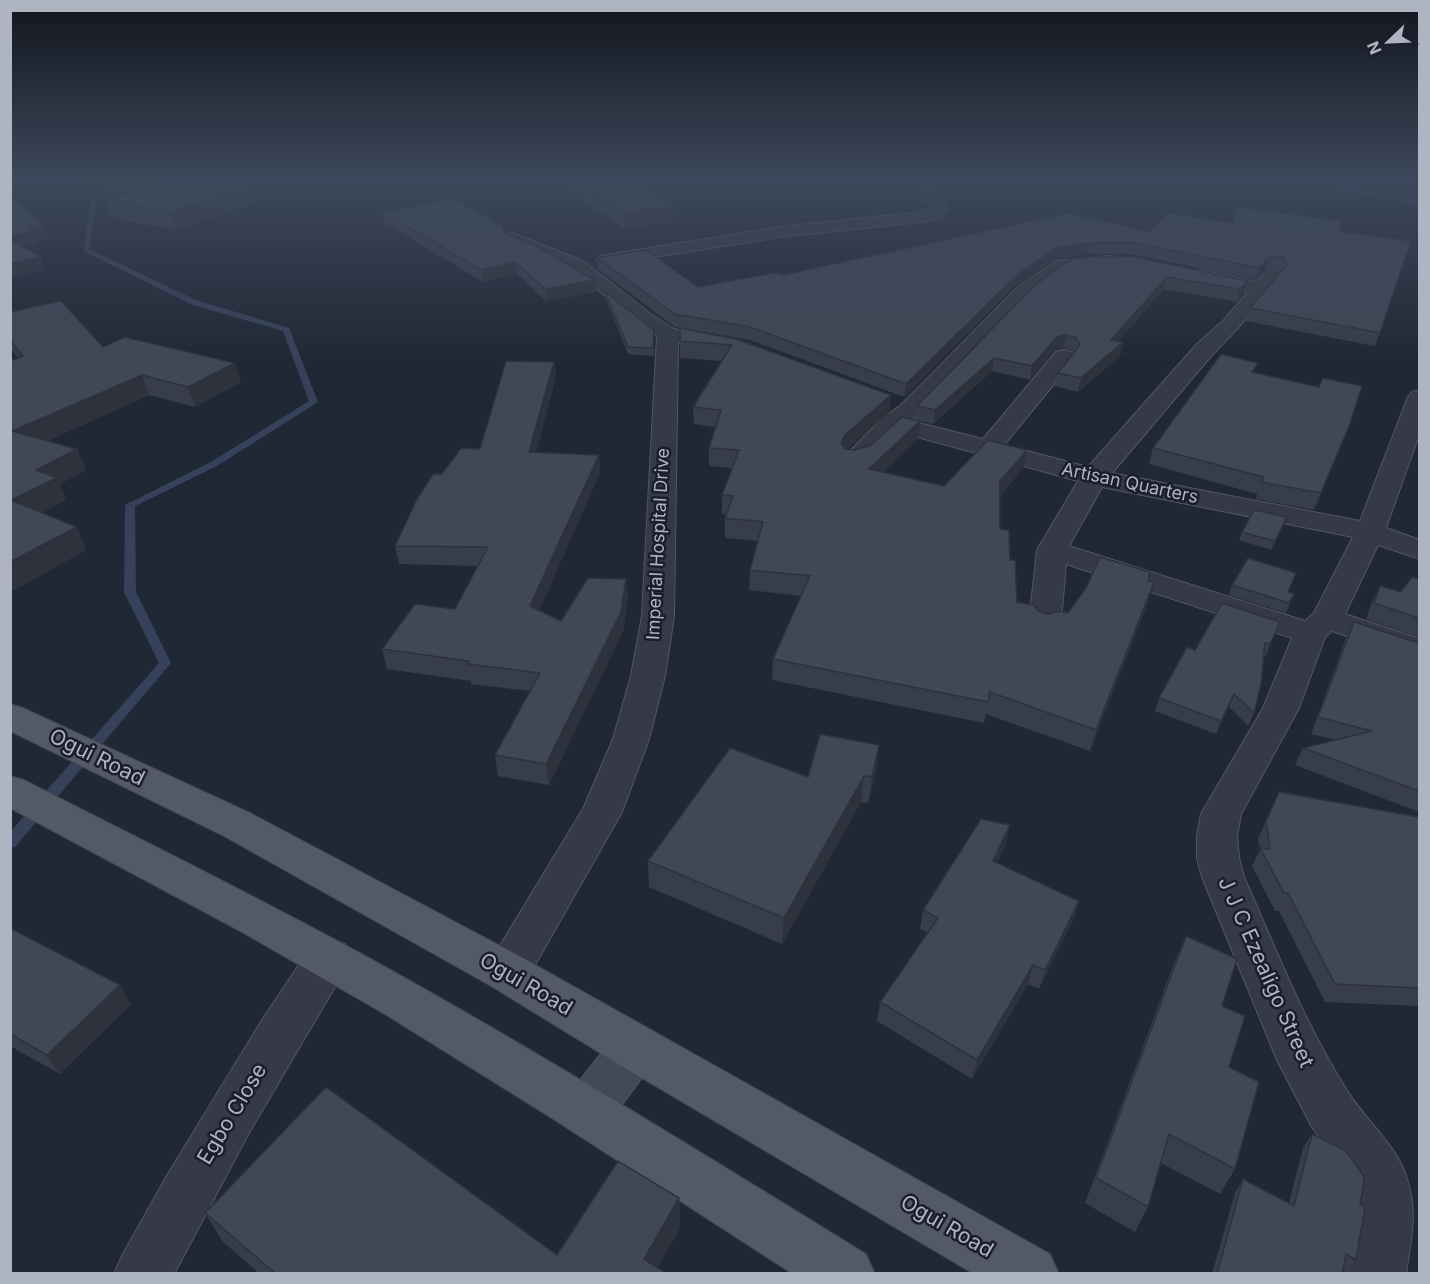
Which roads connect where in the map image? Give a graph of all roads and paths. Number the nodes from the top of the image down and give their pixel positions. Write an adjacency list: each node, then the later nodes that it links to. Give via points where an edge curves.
1 (513, 238): 4 (street)
2 (743, 238): 4 (street)
3 (1132, 261): 10 (street, via 1062,265 1024,292)
4 (577, 265): 6 (street)
5 (1186, 273): 13 (street, via 1266,282)
6 (668, 334): 7 (street); 23 (street, Imperial Hospital Drive, via 658,616 648,676 631,739 602,812)
7 (708, 341)
8 (1064, 357): 11 (street)
9 (1419, 397): 14 (street)
10 (897, 412): 11 (street, Artisan Quarters); 12 (street)
11 (988, 449): 13 (street, Artisan Quarters)
12 (854, 460)
13 (1094, 477): 14 (street, Artisan Quarters); 15 (street)
14 (1370, 532): 16 (street, Artisan Quarters); 18 (street)
15 (1052, 549): 17 (street); 18 (street)
16 (1419, 550)
17 (1045, 622)
18 (1318, 626): 19 (street); 29 (street, J J C Ezealigo Street, via 1281,708 1221,814 1218,858 1294,1044 1330,1110 1380,1178 1387,1214)
19 (1419, 650)
20 (10, 716): 23 (main road, Ogui Road, via 236,824)
21 (15, 793): 22 (main road)
22 (328, 958): 25 (main road); 26 (street, Egbo Close, via 196,1175)
23 (507, 972): 24 (main road, Ogui Road)
24 (635, 1048): 25 (main road); 28 (main road, Ogui Road)
25 (587, 1111): 27 (main road)
26 (143, 1274)
27 (846, 1274)
28 (1030, 1274)
29 (1377, 1274)

